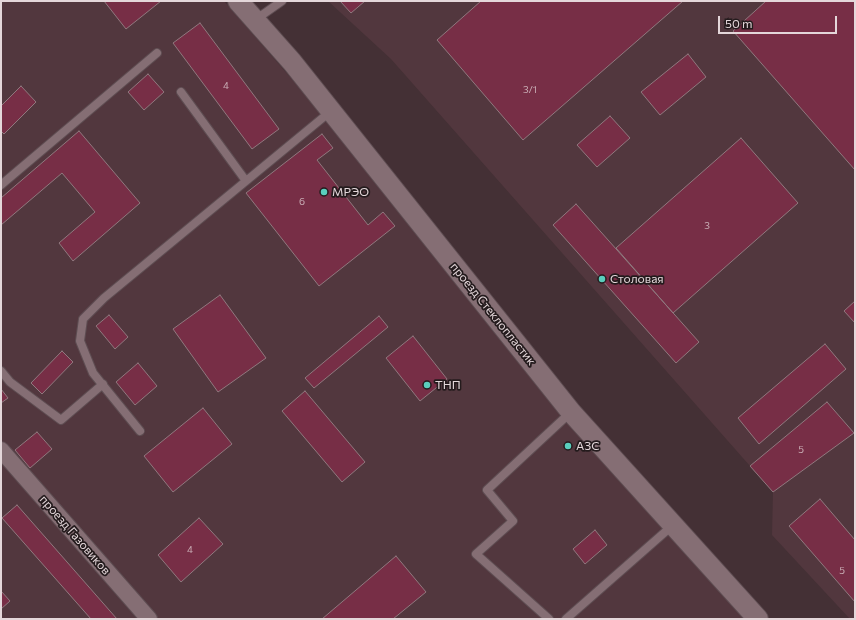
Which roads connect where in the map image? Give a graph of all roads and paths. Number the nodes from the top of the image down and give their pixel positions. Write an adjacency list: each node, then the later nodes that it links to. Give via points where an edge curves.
1 (238, 1): 3 (street, проезд Стеклопластик)
2 (282, 1): 3 (lane)
3 (255, 20): 6 (street, проезд Стеклопластик)
4 (157, 53): 8 (lane)
5 (181, 92): 7 (lane)
6 (331, 111): 7 (lane); 11 (street, проезд Стеклопластик)
7 (246, 181): 10 (lane, via 104,298 83,319 80,341 93,372)
8 (1, 185)
9 (1, 371): 10 (lane, via 10,382 61,420)
10 (103, 384): 12 (lane)
11 (571, 412): 14 (street, проезд Стеклопластик); 16 (lane, via 487,490 513,521 476,554)
12 (140, 431)
13 (1, 450): 15 (street, проезд Газовиков)
14 (673, 525): 17 (lane); 18 (street, проезд Стеклопластик)
15 (149, 619)
16 (549, 619)
17 (566, 619)
18 (758, 619)

